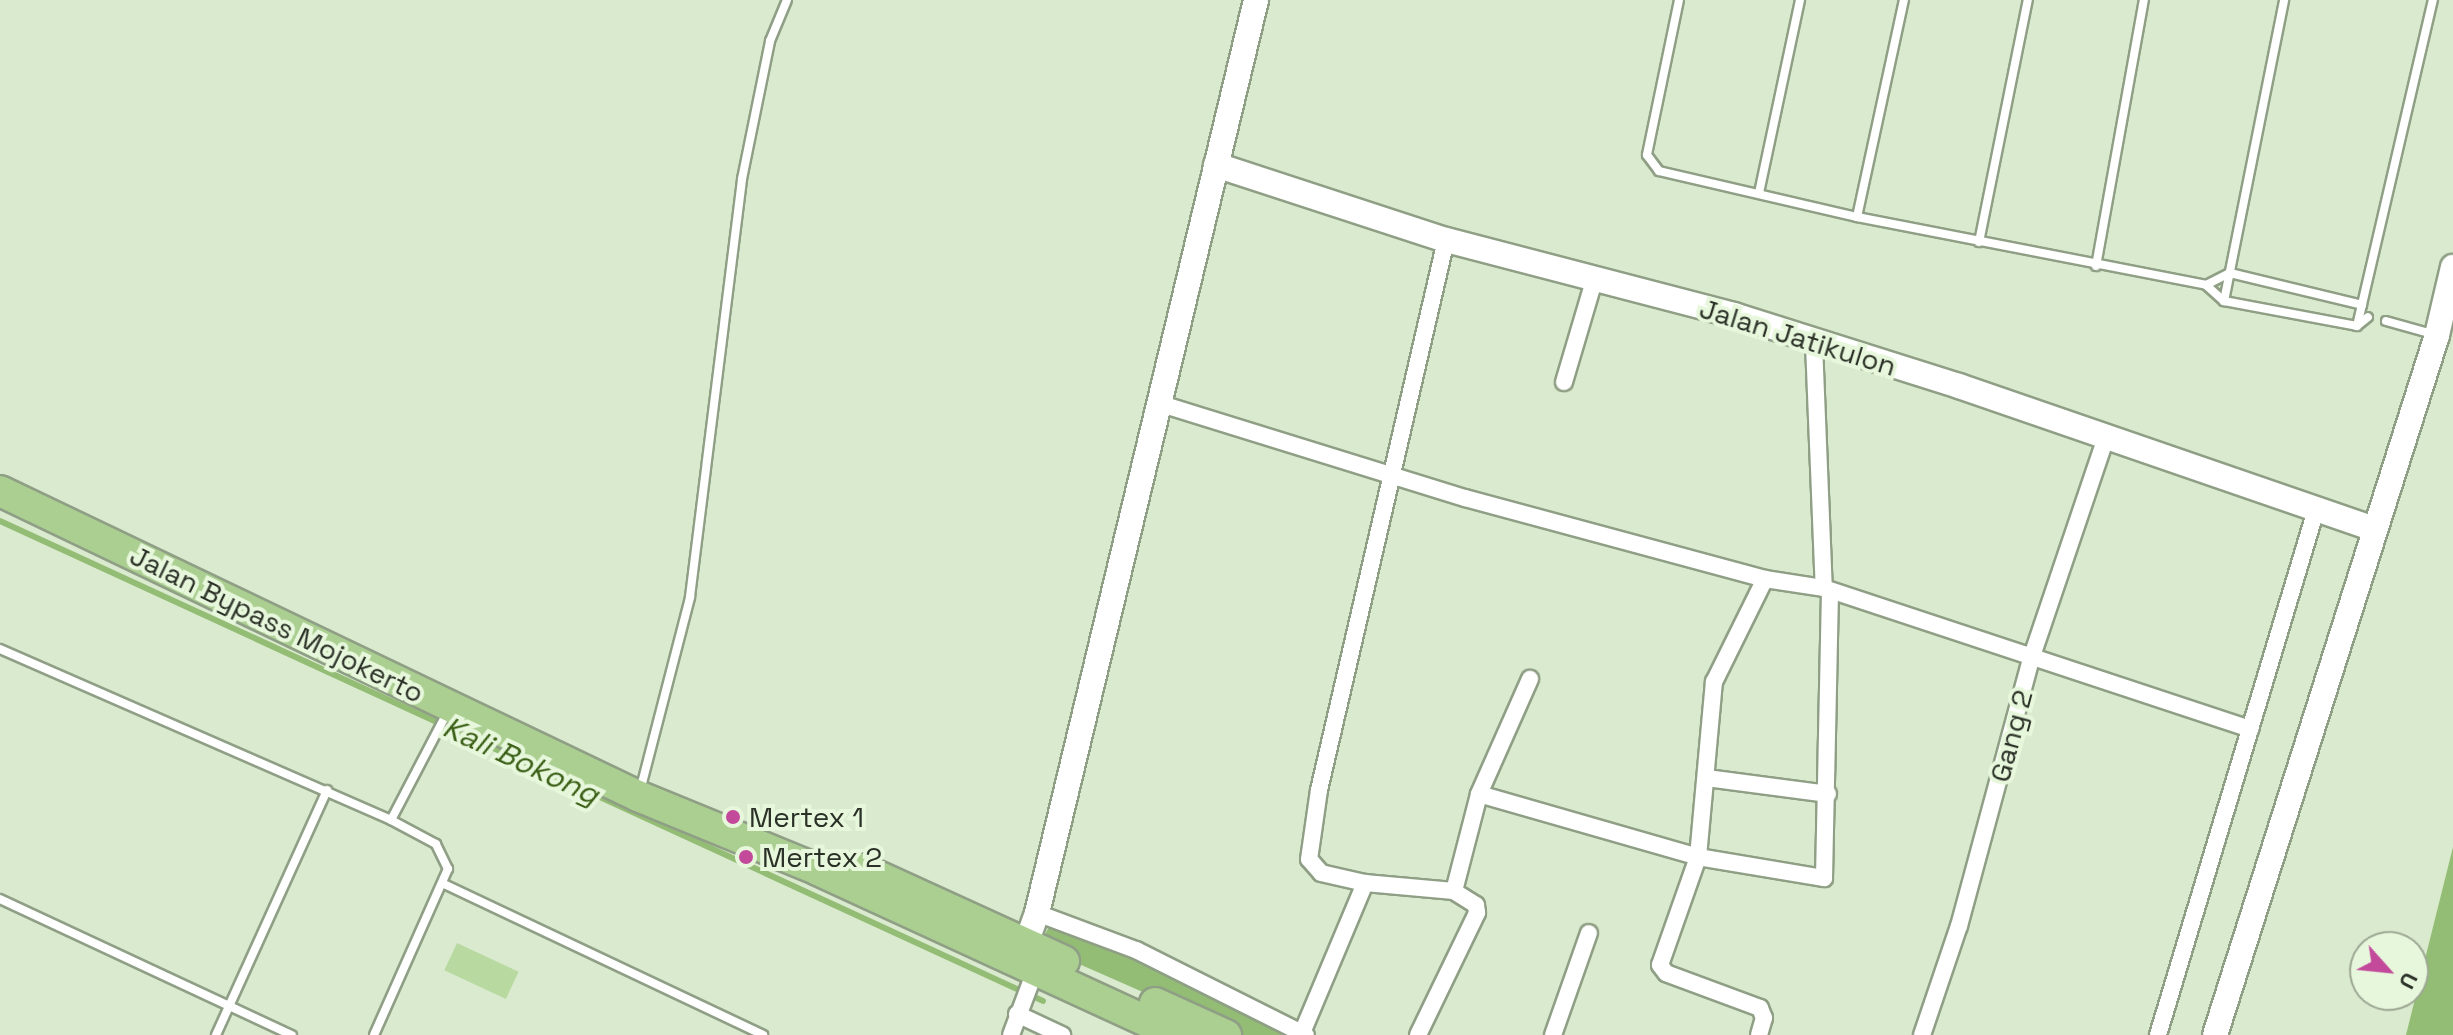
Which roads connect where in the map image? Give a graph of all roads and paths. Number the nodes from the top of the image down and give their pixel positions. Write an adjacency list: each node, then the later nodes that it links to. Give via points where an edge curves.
1 (787, 0): 44 (lane, via 770,41 742,179 690,597)
2 (1256, 0): 10 (main road)
3 (1679, 0): 11 (lane, via 1647,155 1650,165)
4 (1800, 0): 11 (lane)
5 (1904, 0): 12 (lane)
6 (2028, 0): 14 (lane)
7 (2144, 0): 15 (lane)
8 (2284, 0): 17 (lane)
9 (2433, 0): 21 (lane)
10 (1216, 165): 13 (main road, Jalan Jatikulon); 27 (main road)
11 (1759, 193): 12 (lane)
12 (1857, 217): 14 (lane)
13 (1446, 240): 18 (main road, Jalan Jatikulon); 29 (street)
14 (1979, 242): 15 (lane)
15 (2096, 266): 19 (lane)
16 (2453, 267): 24 (main road)
17 (2230, 273): 19 (lane); 20 (lane); 21 (lane)
18 (1594, 281): 25 (main road, Jalan Jatikulon, via 1734,315); 26 (street)
19 (2206, 285): 20 (lane)
20 (2224, 301): 23 (lane)
21 (2361, 302): 23 (lane); 23 (lane, via 2369,317)
22 (2386, 321): 24 (lane)
23 (2357, 326)
24 (2437, 335): 32 (main road)
25 (1814, 344): 28 (main road, Jalan Jatikulon, via 1959,386); 34 (street)
26 (1564, 382)
27 (1158, 403): 29 (street); 51 (main road)
28 (2106, 438): 31 (main road, Jalan Jatikulon); 36 (street, Gang 2)
29 (1391, 475): 33 (street); 47 (street, via 1319,790 1309,859 1321,873)
30 (0, 491): 38 (highway, Jalan Bypass Mojokerto)
31 (2316, 510): 32 (main road, Jalan Jatikulon); 39 (street)
32 (2374, 529): 70 (main road)
33 (1765, 579): 34 (street); 40 (street, via 1714,682)
34 (1827, 590): 36 (street); 43 (street)
35 (0, 649): 41 (lane)
36 (2032, 656): 39 (street); 68 (street, Gang 2, via 1959,926)
37 (1530, 679): 42 (street)
38 (447, 713): 44 (highway, Jalan Bypass Mojokerto); 45 (lane)
39 (2250, 729): 69 (street)
40 (1707, 778): 43 (street); 46 (street)
41 (327, 790): 45 (lane); 54 (lane)
42 (1479, 794): 46 (street); 49 (street)
43 (1828, 794): 46 (street, via 1821,881)
44 (638, 796): 53 (highway, Jalan Bypass Mojokerto)
45 (391, 820): 48 (lane, via 443,850 448,869)
46 (1698, 857): 67 (street, via 1661,969 1760,1008 1764,1018)
47 (1365, 883): 49 (street); 56 (street)
48 (444, 884): 59 (lane); 60 (lane)
49 (1454, 891): 65 (street, via 1476,905 1477,913)
50 (0, 899): 54 (lane)
51 (1037, 913): 53 (main road); 56 (street, via 1136,950)
52 (1589, 933): 66 (street)
53 (1031, 961): 55 (street); 63 (highway, Jalan Bypass Mojokerto); 64 (highway, Jalan Bypass Mojokerto)
54 (229, 1005): 57 (lane); 58 (lane)
55 (1019, 1007): 61 (street); 62 (street)
56 (1304, 1034)
57 (216, 1035)
58 (292, 1035)
59 (374, 1035)
60 (763, 1035)
61 (1011, 1035)
62 (1062, 1035)
63 (1177, 1035)
64 (1226, 1035)
65 (1418, 1035)
66 (1553, 1035)
67 (1759, 1035)
68 (1922, 1035)
69 (2158, 1035)
70 (2215, 1035)

